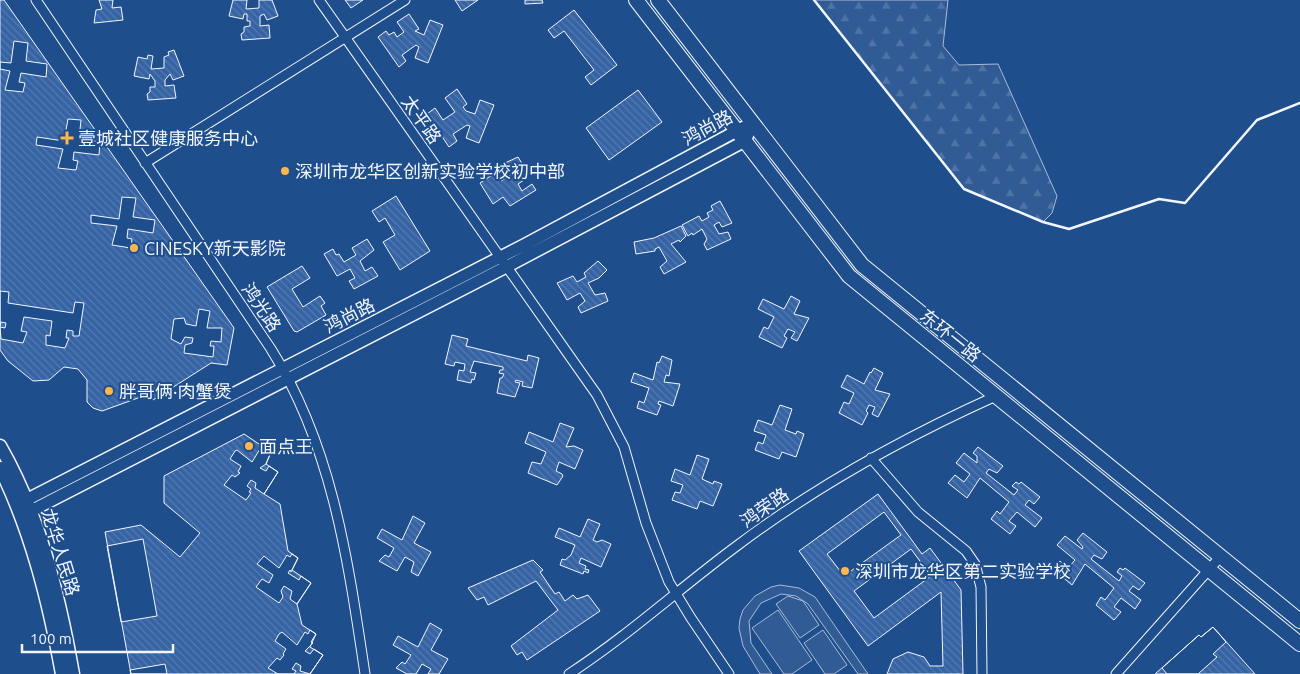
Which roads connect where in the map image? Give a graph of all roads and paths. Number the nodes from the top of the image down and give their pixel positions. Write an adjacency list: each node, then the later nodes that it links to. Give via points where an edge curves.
1 (36, 0): 9 (street, 鸿光路)
2 (319, 0): 6 (street, 太平路)
3 (405, 0): 6 (street)
4 (636, 0): 8 (main road, 东环一路)
5 (658, 0): 7 (main road, 东环一路)
6 (345, 38): 9 (street); 10 (street, 太平路)
7 (753, 123): 8 (street, 鸿尚路); 18 (main road, 东环一路, via 862,264)
8 (741, 136): 10 (street, 鸿尚路); 11 (street, 鸿尚路); 13 (main road, 东环一路, via 849,276)
9 (145, 163): 12 (street, 鸿光路)
10 (499, 258): 11 (street, 太平路); 12 (street, 鸿尚路)
11 (506, 267): 12 (street, 鸿尚路); 20 (street, 太平路, via 607,412 630,465 652,543)
12 (285, 373): 17 (street, 鸿尚路); 25 (street, 鸿光路, via 316,440 338,511)
13 (996, 396): 15 (street, 鸿荣路); 19 (main road, 东环一路)
14 (0, 446): 17 (main road, 龙华人民路)
15 (871, 458): 20 (street, 鸿荣路, via 770,521); 28 (street, via 918,512 966,551 975,564 982,587)
16 (0, 468): 17 (main road, 龙华人民路)
17 (25, 507): 23 (main road, 龙华人民路); 24 (main road, 龙华人民路, via 56,591)
18 (1221, 556): 19 (street); 21 (main road, 东环一路)
19 (1210, 570): 22 (main road, 东环一路); 29 (street)
20 (676, 594): 26 (street, 鸿荣路); 27 (street, 太平路)
21 (1300, 621)
22 (1300, 644)
23 (62, 674)
24 (73, 674)
25 (366, 674)
26 (570, 674)
27 (729, 674)
28 (982, 674)
29 (1116, 674)

